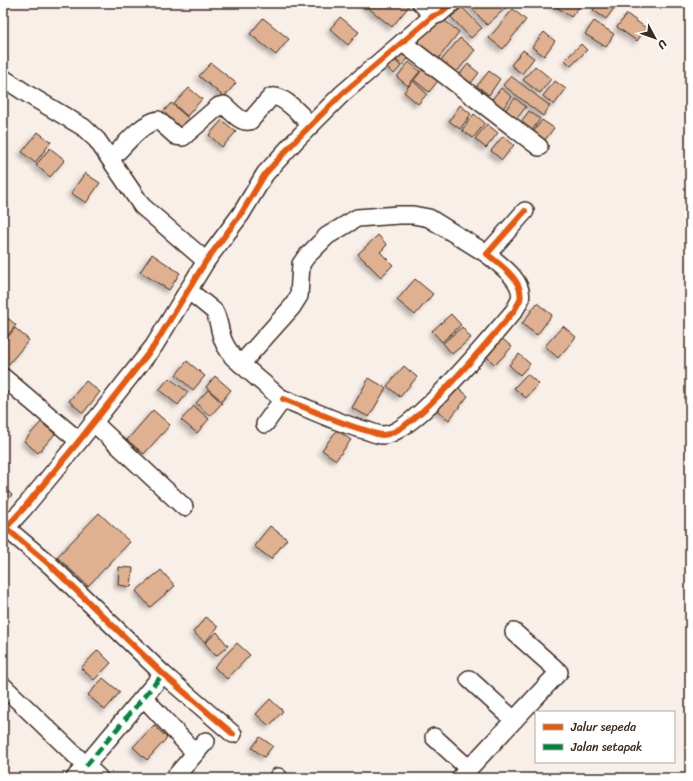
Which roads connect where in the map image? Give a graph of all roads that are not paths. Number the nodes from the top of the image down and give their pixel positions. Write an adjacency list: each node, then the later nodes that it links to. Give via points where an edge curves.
1 (422, 3): 3 (street)
2 (452, 3): 3 (street)
3 (433, 16): 4 (street)
4 (402, 43): 6 (street); 7 (street)
5 (3, 78): 8 (street, via 83,127)
6 (310, 125): 8 (street, via 284,100 277,97 272,97 247,122 224,105 219,106 183,137 176,136 158,120 152,122 144,126); 11 (street, via 265,174 241,214)
7 (539, 147)
8 (111, 159): 11 (street, via 142,206)
9 (525, 211): 10 (street)
10 (487, 254): 13 (street, via 429,218 413,215 357,218 327,236 301,264 299,296); 15 (street, via 506,269 520,287 520,300 514,311 453,379 409,423 394,433 382,435 359,429)
11 (206, 261): 12 (street)
12 (188, 290): 13 (street, via 214,311 228,351); 16 (street, via 154,346)
13 (241, 364): 15 (street)
14 (3, 377): 18 (street)
15 (283, 399): 17 (street)
16 (94, 422): 18 (street); 19 (street)
17 (265, 424)
18 (79, 440): 20 (street)
19 (184, 507)
20 (5, 530): 22 (street, via 50,565)
21 (514, 632): 26 (street, via 559,672)
22 (163, 674): 27 (street); 29 (street)
23 (469, 679): 26 (street)
24 (3, 686): 29 (street)
25 (147, 701): 32 (street, via 201,747)
26 (514, 720): 30 (street)
27 (233, 734)
28 (434, 737): 30 (street)
29 (80, 772): 31 (street)
30 (464, 773)
31 (99, 778)
32 (174, 778)

